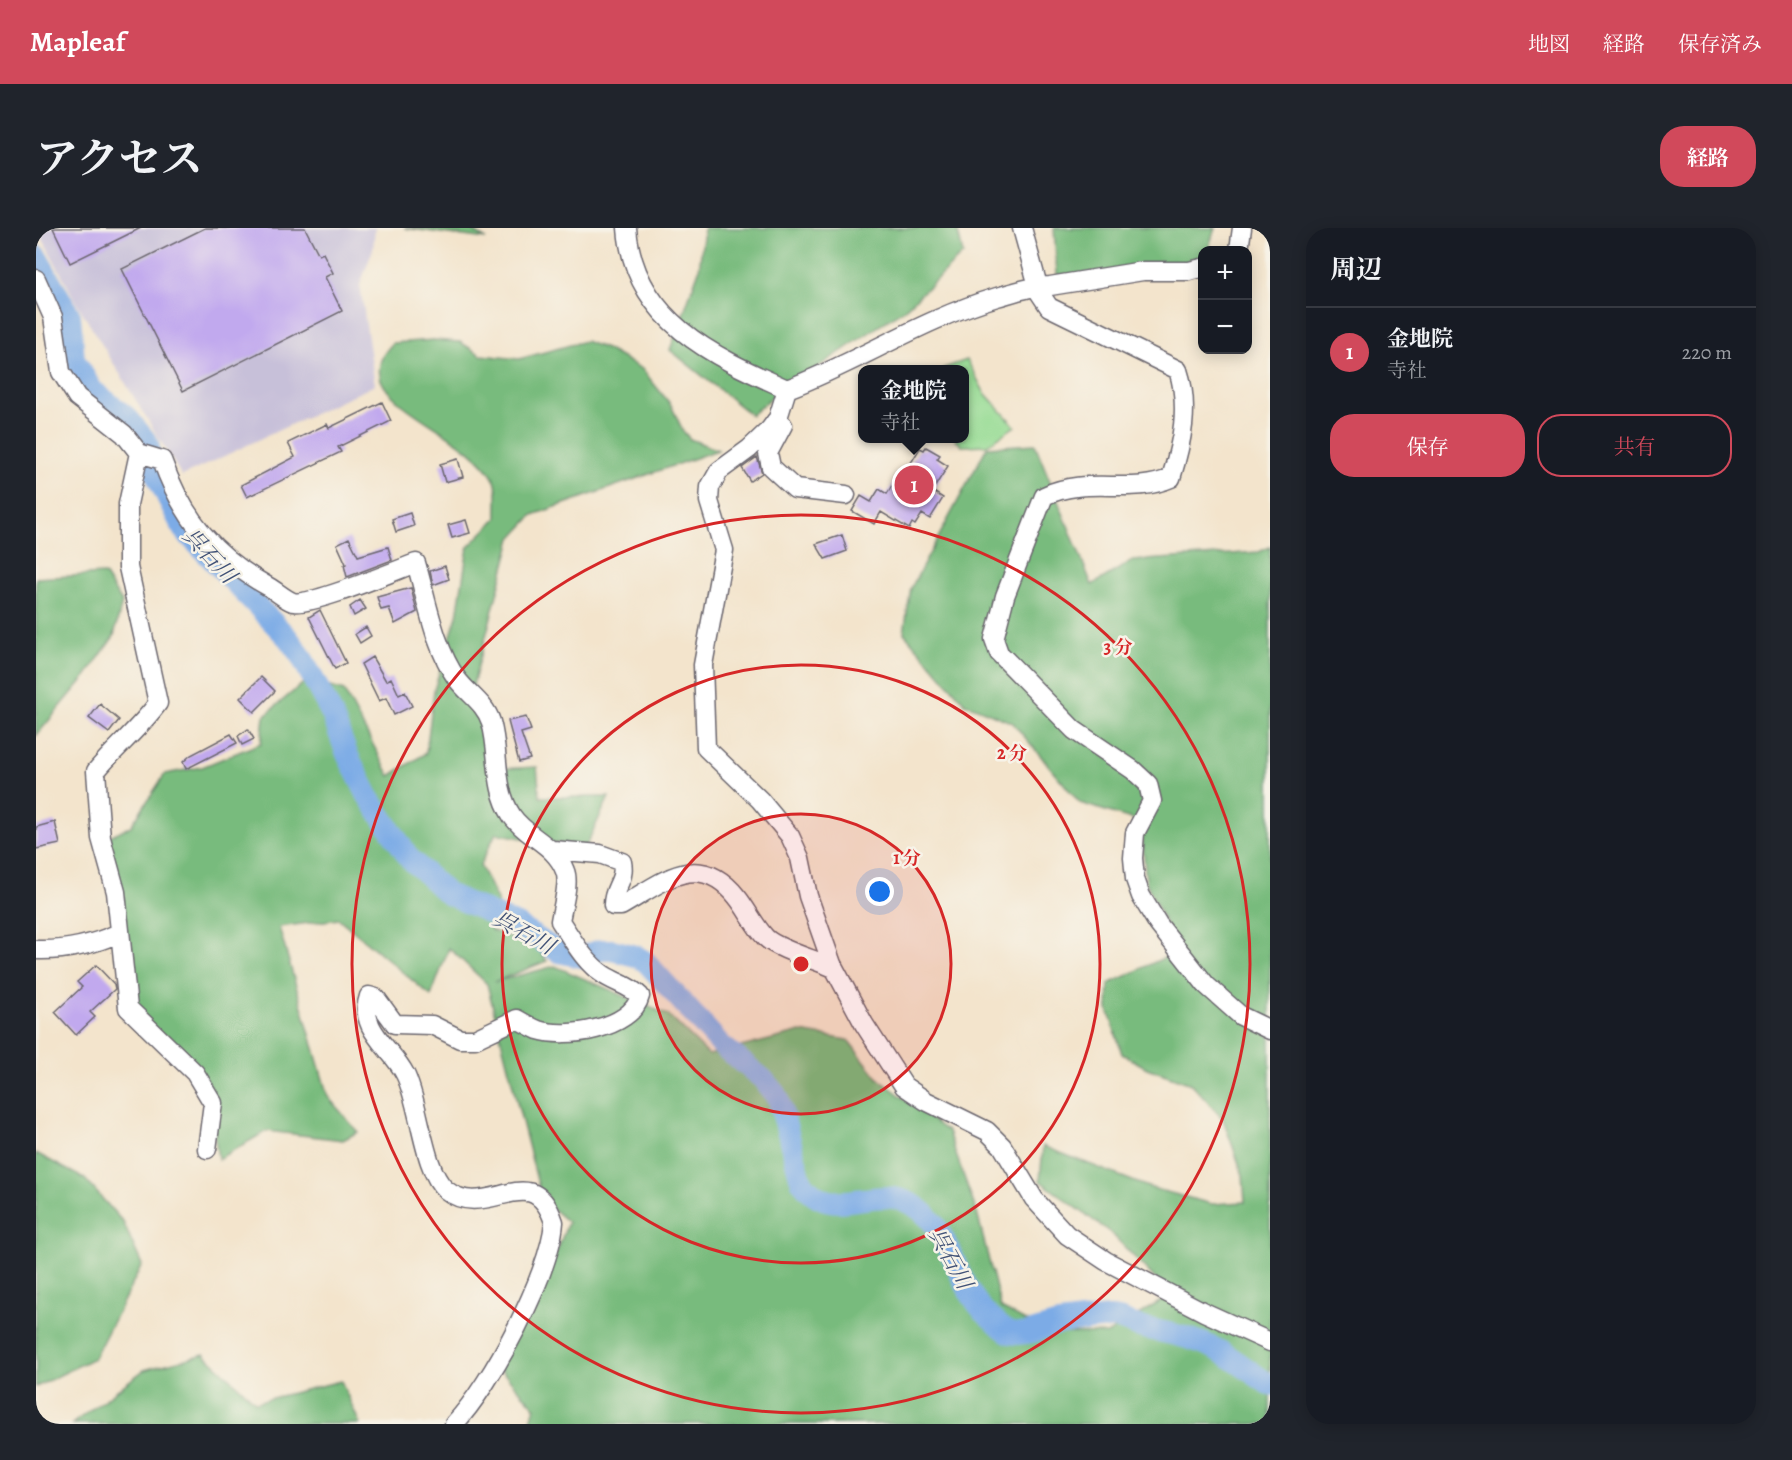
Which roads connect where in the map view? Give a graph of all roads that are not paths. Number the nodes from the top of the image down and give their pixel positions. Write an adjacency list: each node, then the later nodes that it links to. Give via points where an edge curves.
1 (627, 228): 8 (street, via 631,257 642,286 669,322)
2 (1022, 228): 7 (street)
3 (1242, 228): 4 (street)
4 (1240, 246)
5 (1198, 269): 7 (street, via 1143,271)
6 (36, 279): 9 (street, via 53,316 61,372 77,397 124,434)
7 (1036, 286): 8 (street, via 920,325); 15 (street, via 1049,307 1178,370 1184,428 1171,478 1138,485 1063,487 1044,496 1005,596 994,639 999,653 1074,730 1134,770 1148,784 1152,801 1135,833 1133,858 1141,896 1206,985 1241,1016)
8 (785, 396): 10 (street, via 784,422 768,453 771,467 798,490); 14 (street, via 770,429 719,471 710,487 709,501 724,550 703,665 704,731 706,748 714,759 759,800 790,836)
9 (141, 453): 11 (street, via 162,460 199,533 240,571 293,602 314,599 416,563 442,650 457,680 476,698 490,722 499,787 512,815 528,833); 12 (street, via 128,504 128,567 158,703 143,724 117,745 96,771 101,838 116,892)
10 (846, 495)
11 (554, 850): 14 (street, via 600,854 622,862 625,875 613,906 621,906 672,875 686,871 713,876 732,891 767,938); 18 (street, via 566,873 560,921 603,975 640,996 638,1004 622,1019 601,1028 575,1032 540,1030 517,1019 475,1039 460,1039 432,1025 395,1024 376,998 369,996 365,1007 378,1041 405,1073 426,1148 446,1190 476,1202 517,1190 528,1191 543,1200 554,1222 545,1261 508,1348)
12 (119, 933): 13 (street, via 74,948); 16 (street, via 128,1008 195,1073 213,1103)
13 (36, 950)
14 (834, 968): 17 (street, via 890,1069 904,1086 987,1131 1002,1146 1034,1199 1067,1235 1106,1261)
15 (1270, 1030)
16 (207, 1149)
17 (1270, 1342)
18 (454, 1424)

